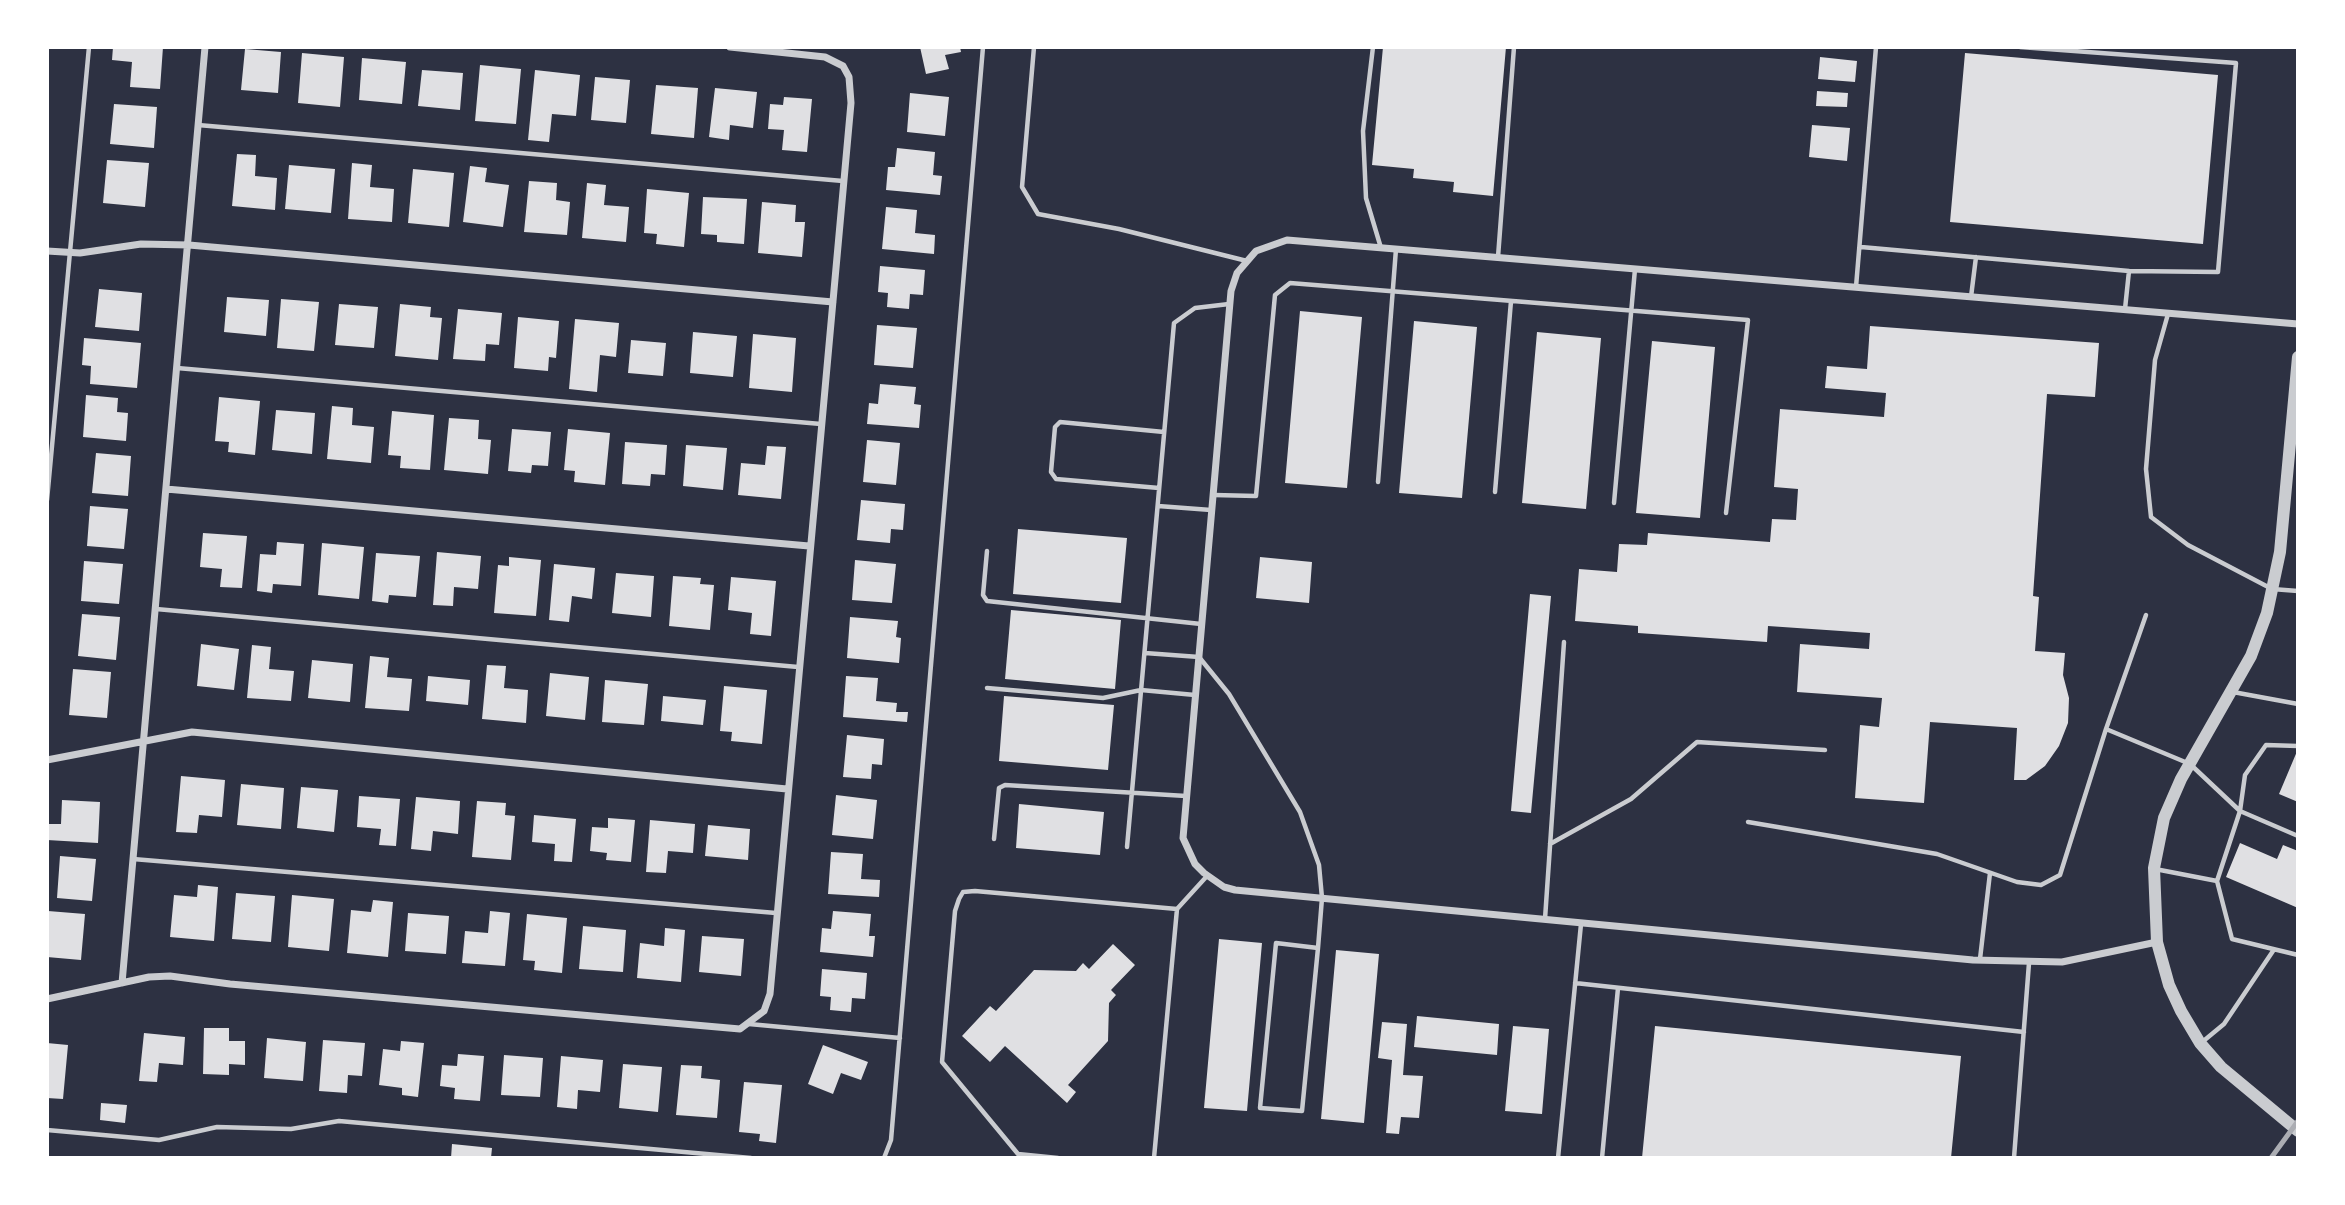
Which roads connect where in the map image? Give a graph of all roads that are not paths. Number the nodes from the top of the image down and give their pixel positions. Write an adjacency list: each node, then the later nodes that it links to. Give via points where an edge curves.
1 (89, 47): 17 (lane)
2 (730, 47): 11 (street, via 825,57 843,66 849,77 851,103)
3 (983, 47): 101 (lane)
4 (1034, 47): 20 (lane, via 1022,187 1038,214)
5 (1374, 47): 14 (lane, via 1363,131 1366,198)
6 (1514, 47): 19 (lane)
7 (1876, 47): 13 (lane)
8 (2020, 47): 22 (lane, via 2236,63 2218,272)
9 (204, 49): 10 (street)
10 (198, 125): 11 (lane); 12 (street)
11 (843, 181): 27 (street)
12 (189, 245): 17 (street, via 141,244); 27 (street); 34 (street)
13 (1861, 247): 18 (lane); 23 (lane)
14 (1381, 248): 15 (street); 20 (street, via 1287,240 1256,251)
15 (1396, 249): 19 (street); 24 (lane)
16 (47, 251): 17 (street)
17 (69, 253): 42 (lane)
18 (1976, 257): 22 (lane); 25 (lane)
19 (1498, 258): 21 (street)
20 (1247, 261): 28 (street, via 1237,273)
21 (1635, 269): 23 (street); 29 (lane)
22 (2129, 271): 30 (lane)
23 (1856, 288): 25 (street)
24 (1392, 291): 26 (lane); 37 (lane); 41 (lane, via 1290,283 1275,296 1256,496)
25 (1971, 297): 30 (street)
26 (1511, 301): 29 (lane); 40 (lane)
27 (832, 303): 35 (street)
28 (1230, 303): 36 (lane, via 1195,308 1174,323); 41 (street)
29 (1631, 310): 43 (lane); 46 (lane, via 1748,320)
30 (2125, 310): 31 (street)
31 (2168, 314): 32 (street); 49 (lane, via 2155,360 2146,469 2151,517 2188,545)
32 (2298, 324)
33 (2298, 357): 49 (street, via 2285,513)
34 (177, 368): 35 (lane); 39 (street)
35 (821, 424): 47 (street)
36 (1164, 432): 38 (lane); 38 (lane, via 1060,422 1055,427 1051,472 1056,479)
37 (1378, 482)
38 (1160, 488): 44 (lane)
39 (166, 489): 47 (street); 51 (street)
40 (1495, 492)
41 (1213, 495): 45 (street)
42 (47, 500)
43 (1614, 503)
44 (1158, 506): 45 (lane); 53 (lane)
45 (1212, 510): 54 (street)
46 (1726, 513)
47 (809, 546): 58 (street)
48 (987, 551): 53 (lane, via 983,595 987,601)
49 (2272, 589): 50 (lane); 61 (street, via 2251,656)
50 (2298, 591)
51 (156, 609): 58 (lane); 65 (street)
52 (2146, 615): 64 (lane)
53 (1148, 618): 54 (lane); 56 (lane)
54 (1202, 624): 57 (street)
55 (1564, 642): 77 (lane)
56 (1144, 653): 57 (lane); 60 (lane)
57 (1199, 657): 62 (street); 84 (lane, via 1229,694 1300,812 1319,865)
58 (798, 667): 70 (street)
59 (987, 688): 60 (lane, via 1103,698)
60 (1141, 690): 62 (lane); 71 (lane)
61 (2232, 692): 63 (lane); 69 (street)
62 (1196, 696): 72 (street)
63 (2298, 704)
64 (2106, 729): 69 (lane); 81 (lane, via 2060,875 2041,885)
65 (144, 742): 68 (street); 70 (street, via 192,732); 79 (street)
66 (2298, 746): 73 (lane, via 2266,745 2245,775)
67 (1825, 750): 77 (lane, via 1697,743 1631,799)
68 (47, 760)
69 (2190, 764): 73 (lane); 80 (street, via 2164,818)
70 (787, 789): 86 (street)
71 (1132, 792): 72 (lane); 76 (lane, via 1005,785 999,788); 78 (lane)
72 (1187, 796): 82 (street, via 1183,838 1195,864)
73 (2240, 811): 75 (lane); 83 (lane)
74 (1748, 822): 81 (lane, via 1937,854)
75 (2298, 836)
76 (994, 839)
77 (1550, 844): 87 (lane)
78 (1127, 847)
79 (134, 859): 86 (lane); 95 (street)
80 (2154, 869): 83 (lane); 89 (street)
81 (1990, 873): 93 (lane)
82 (1208, 876): 84 (street, via 1236,890); 85 (lane)
83 (2217, 881): 91 (lane, via 2232,939)
84 (1322, 898): 87 (street); 90 (lane)
85 (1177, 909): 107 (lane, via 975,891 963,892 959,899 942,1062 1018,1154); 108 (lane)
86 (776, 913): 99 (street, via 770,994 764,1011)
87 (1545, 919): 88 (street)
88 (1581, 923): 93 (street); 96 (lane)
89 (2157, 942): 94 (street, via 2081,959); 102 (street, via 2169,985)
90 (1318, 947): 90 (lane, via 1276,943 1260,1108 1302,1111)
91 (2273, 951): 92 (lane); 102 (lane, via 2224,1024)
92 (2298, 955)
93 (1980, 960): 94 (street)
94 (2029, 963): 100 (lane)
95 (122, 983): 98 (street); 99 (street, via 170,976 727,1028)
96 (1575, 983): 97 (lane); 109 (lane)
97 (1618, 988): 100 (lane); 110 (lane)
98 (47, 999)
99 (749, 1024): 101 (lane)
100 (2024, 1032): 111 (lane)
101 (900, 1038): 106 (lane, via 891,1140)
102 (2200, 1043): 104 (street, via 2250,1094)
103 (47, 1130): 105 (lane, via 159,1140 217,1127 291,1129 339,1121)
104 (2298, 1131)
105 (751, 1158)
106 (884, 1158)
107 (1058, 1158)
108 (1154, 1158)
109 (1558, 1158)
110 (1602, 1158)
111 (2014, 1158)

